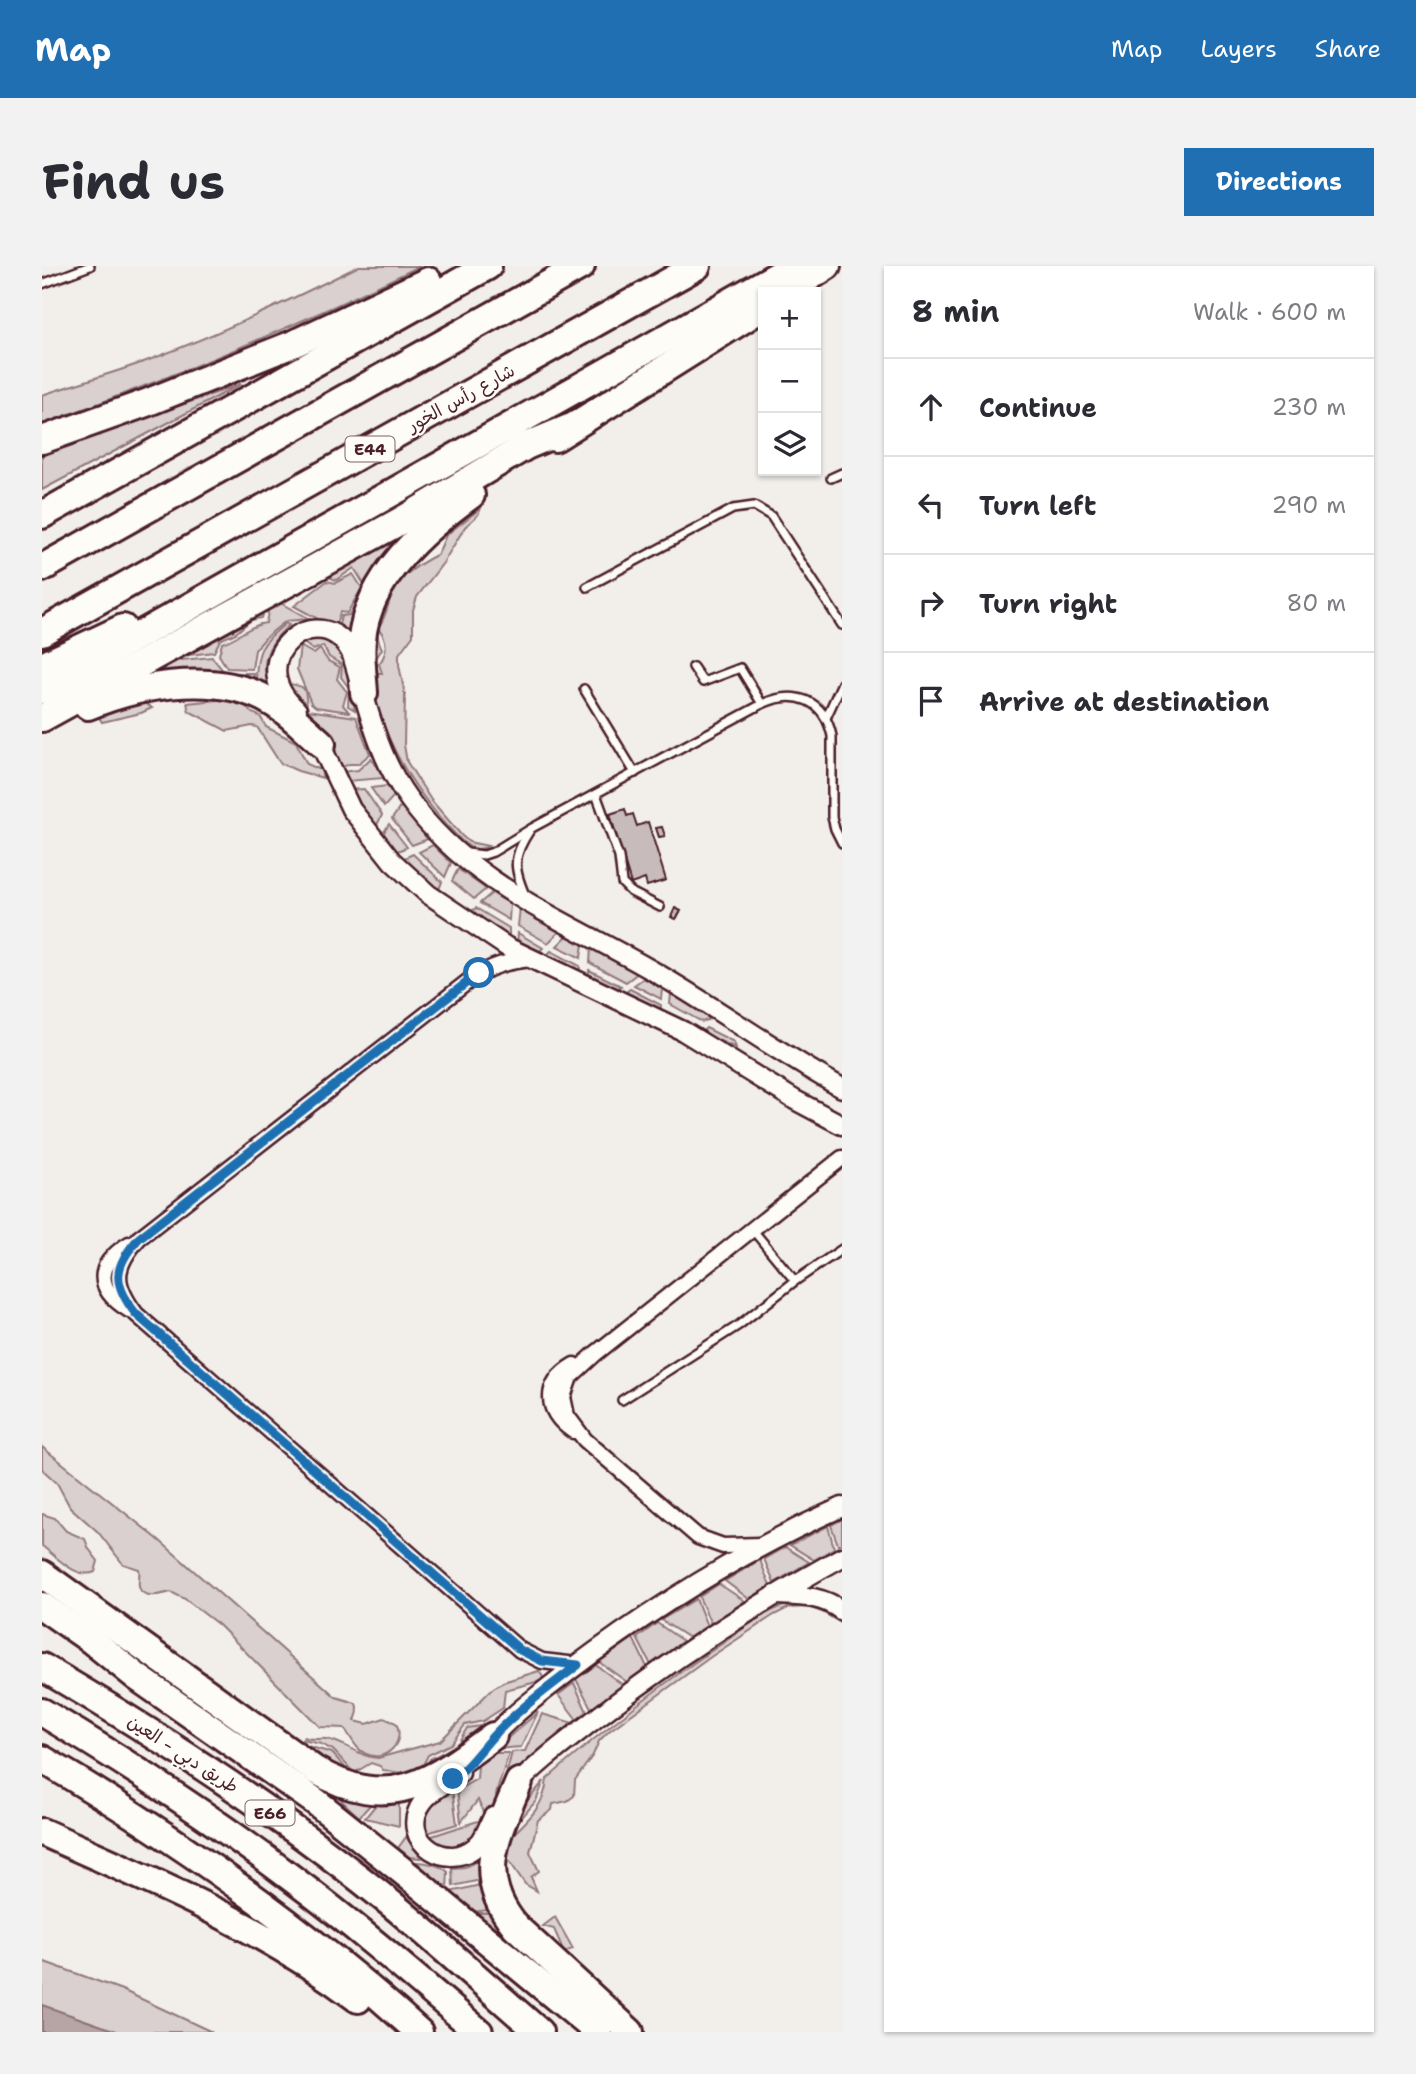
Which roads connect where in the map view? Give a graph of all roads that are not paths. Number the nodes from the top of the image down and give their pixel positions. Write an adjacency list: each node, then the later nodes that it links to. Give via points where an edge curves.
1 (90, 266): 8 (lane)
2 (461, 266): 12 (highway, via 293,344)
3 (488, 266): 15 (highway)
4 (581, 266): 17 (highway)
5 (697, 266): 20 (highway, شارع رأس الخور / E44)
6 (794, 266): 16 (highway)
7 (827, 266): 9 (highway)
8 (42, 284)
9 (794, 287)
10 (758, 310): 11 (highway)
11 (569, 428): 26 (highway, via 455,507 397,562 365,622 361,654); 28 (highway, via 514,452 404,519)
12 (42, 440)
13 (842, 473): 14 (lane)
14 (831, 478)
15 (42, 514)
16 (330, 529): 21 (highway, via 273,550); 25 (highway)
17 (42, 568)
18 (587, 587): 19 (lane, via 733,509 754,506 771,516)
19 (842, 625)
20 (42, 632)
21 (42, 666)
22 (693, 667): 27 (lane, via 704,682 740,668)
23 (842, 683): 29 (lane)
24 (584, 689): 32 (lane)
25 (42, 690)
26 (364, 693): 31 (street, via 349,649 333,634 303,632 283,647 276,662 280,690); 38 (street, via 398,782)
27 (762, 704): 29 (lane, via 780,696 798,697 814,704); 32 (lane)
28 (42, 718)
29 (826, 718): 34 (lane, via 832,736)
30 (42, 727): 31 (highway, via 127,694 183,685 220,685 278,705)
31 (321, 744): 41 (street, via 351,809 392,861 454,913)
32 (635, 773): 33 (lane)
33 (596, 794): 36 (lane); 40 (lane, via 619,857 622,883)
34 (832, 799): 35 (lane); 37 (lane, via 835,829)
35 (842, 800)
36 (532, 828): 38 (lane, via 484,855); 39 (lane, via 515,861)
37 (842, 843)
38 (449, 845): 39 (street)
39 (529, 904): 42 (street, via 651,970)
40 (660, 907)
41 (531, 959): 43 (street, via 683,1031); 57 (street, via 501,963 479,973 139,1238 124,1257 118,1277 123,1297 136,1314 520,1650 542,1661)
42 (842, 1088)
43 (842, 1125)
44 (842, 1158): 45 (street)
45 (751, 1229): 47 (lane); 50 (street, via 595,1354 570,1377 563,1397 567,1416 585,1440 698,1537 736,1548)
46 (842, 1249): 47 (lane)
47 (795, 1281): 48 (lane, via 739,1325)
48 (622, 1400)
49 (842, 1507): 50 (street)
50 (766, 1544): 57 (street, via 643,1618)
51 (842, 1557): 53 (street)
52 (42, 1574): 61 (highway, via 314,1770 346,1785 380,1790 415,1786)
53 (775, 1595): 55 (street, via 815,1597); 63 (street, via 665,1666)
54 (42, 1606): 59 (highway)
55 (842, 1611)
56 (42, 1623): 59 (highway)
57 (578, 1665): 61 (street)
58 (42, 1667): 68 (highway, طريق دبي - العين / E66, via 211,1771 309,1840 394,1906)
59 (137, 1676): 69 (highway, via 316,1802)
60 (42, 1712): 67 (highway, E66, via 204,1815 290,1877)
61 (493, 1737): 63 (street, via 468,1767 422,1802 416,1823 419,1838 443,1856 468,1852 481,1841 500,1805)
62 (42, 1759): 66 (highway, via 229,1880 365,1984)
63 (519, 1782): 70 (highway, via 492,1857 493,1883 501,1906 516,1927)
64 (42, 1832): 65 (highway, via 242,1925 348,1992)
65 (401, 2032)
66 (419, 2032)
67 (479, 2032)
68 (539, 2032)
69 (598, 2032)
70 (630, 2032)

